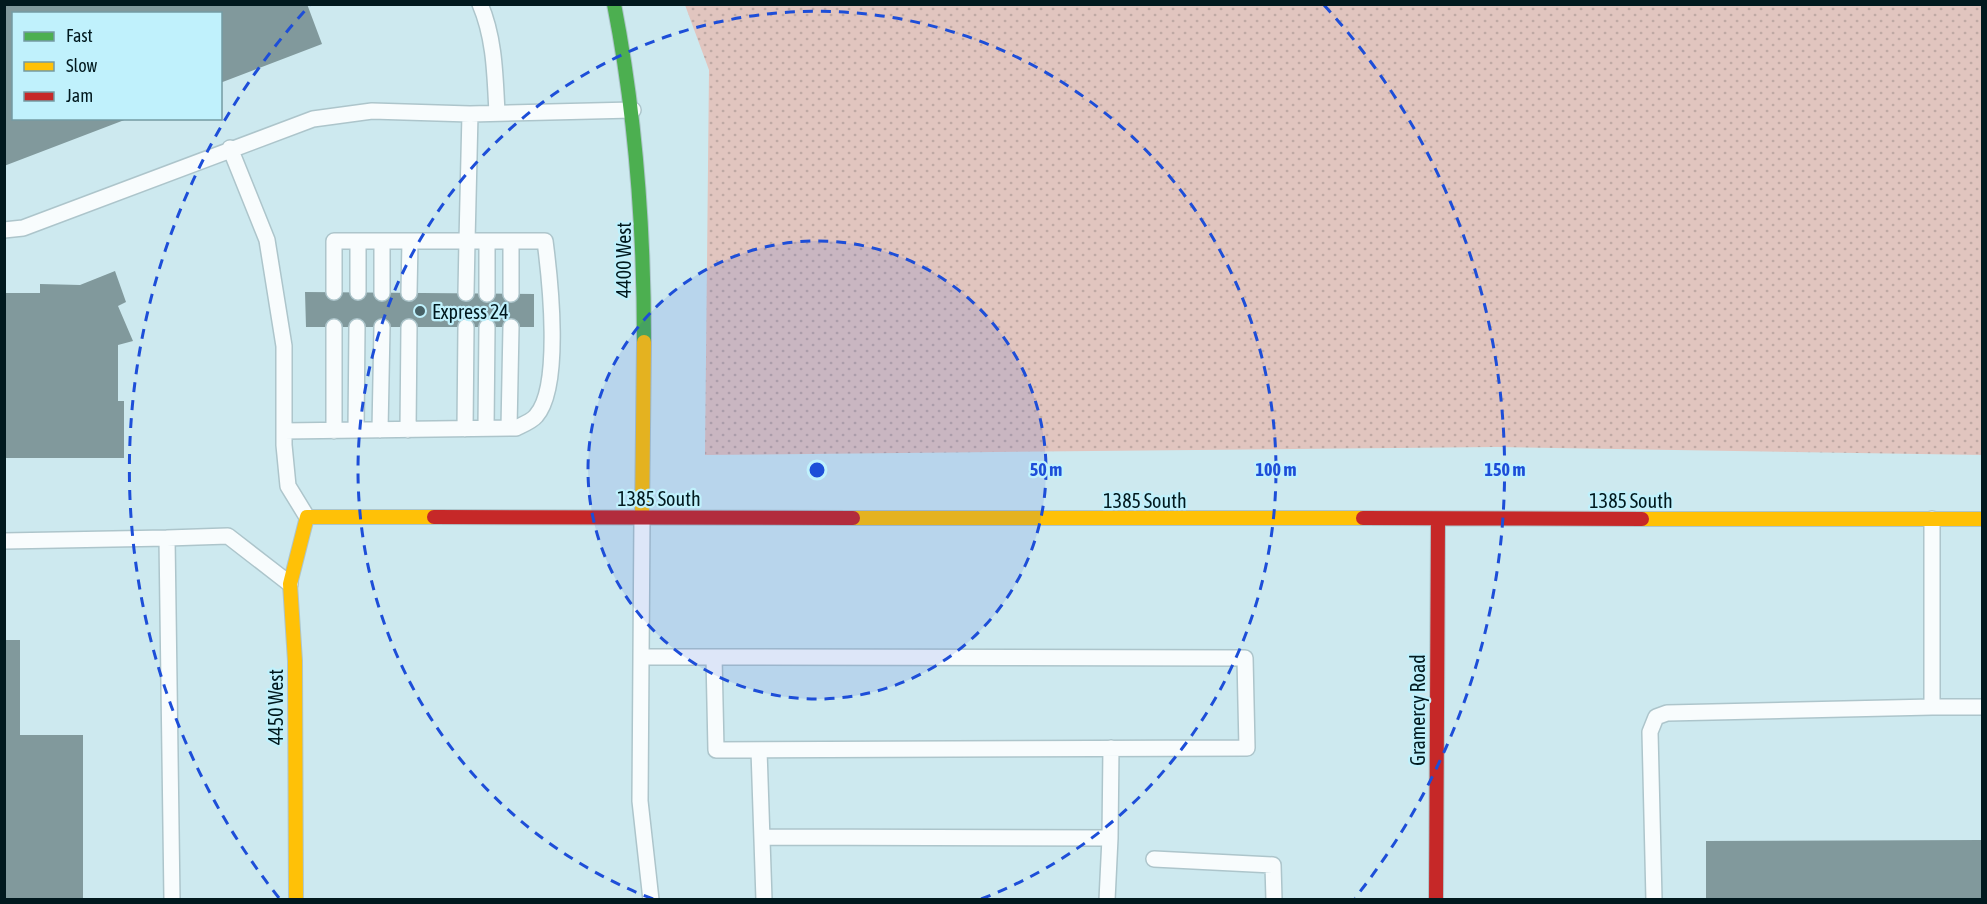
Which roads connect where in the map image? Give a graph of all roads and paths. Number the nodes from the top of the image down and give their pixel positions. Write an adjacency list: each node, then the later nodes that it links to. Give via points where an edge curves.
1 (480, 4): 5 (lane, via 495,63)
2 (614, 4): 3 (street, 4400 West, via 626,53)
3 (633, 110): 5 (lane); 37 (street, 4400 West, via 642,216)
4 (470, 114): 5 (lane); 6 (lane, via 339,114 285,127); 11 (lane)
5 (497, 114)
6 (230, 148): 7 (lane, via 23,228); 34 (lane, via 267,240 284,346)
7 (4, 230)
8 (358, 241): 9 (lane); 14 (lane, via 333,241); 15 (lane)
9 (382, 241): 10 (lane); 16 (lane)
10 (410, 241): 11 (lane); 17 (lane)
11 (467, 241): 12 (lane); 18 (lane)
12 (487, 241): 13 (lane); 19 (lane)
13 (511, 241): 20 (lane); 29 (lane, via 545,241 551,289 550,386 536,417)
14 (333, 292)
15 (358, 292)
16 (382, 293)
17 (410, 293)
18 (466, 293)
19 (487, 294)
20 (511, 294)
21 (333, 327): 35 (lane)
22 (357, 327): 31 (lane)
23 (382, 327): 32 (lane)
24 (409, 327): 33 (lane)
25 (466, 327): 30 (lane)
26 (487, 327): 28 (lane)
27 (511, 327): 29 (lane)
28 (486, 428): 29 (lane); 30 (lane)
29 (509, 428)
30 (465, 429): 33 (lane)
31 (356, 430): 32 (lane); 35 (lane)
32 (380, 430): 33 (lane)
33 (408, 430)
34 (284, 431): 35 (lane); 36 (lane, via 288,486)
35 (334, 431)
36 (307, 517): 37 (street, 1385 South); 43 (street, 4450 West)
37 (642, 518): 40 (street, 1385 South); 44 (lane)
38 (1932, 519): 39 (street, 1385 South); 40 (street, 1385 South); 46 (lane)
39 (1983, 519)
40 (1438, 520): 59 (street, Gramercy Road)
41 (166, 538): 42 (lane); 43 (lane, via 228,536); 53 (lane)
42 (4, 541)
43 (290, 584): 54 (street, 4450 West, via 295,661)
44 (641, 657): 45 (lane); 55 (lane, via 640,801)
45 (714, 657): 48 (lane, via 1245,657 1247,748); 49 (lane, via 716,750)
46 (1932, 707): 47 (lane); 60 (lane, via 1667,712 1656,717 1650,732)
47 (1983, 707)
48 (1112, 748): 49 (lane); 51 (lane)
49 (759, 750): 50 (lane)
50 (762, 837): 51 (lane); 56 (lane)
51 (1110, 838): 57 (lane)
52 (1154, 859): 58 (lane, via 1274,865)
53 (172, 900)
54 (296, 900)
55 (651, 900)
56 (764, 900)
57 (1107, 900)
58 (1274, 900)
59 (1436, 900)
60 (1654, 900)

